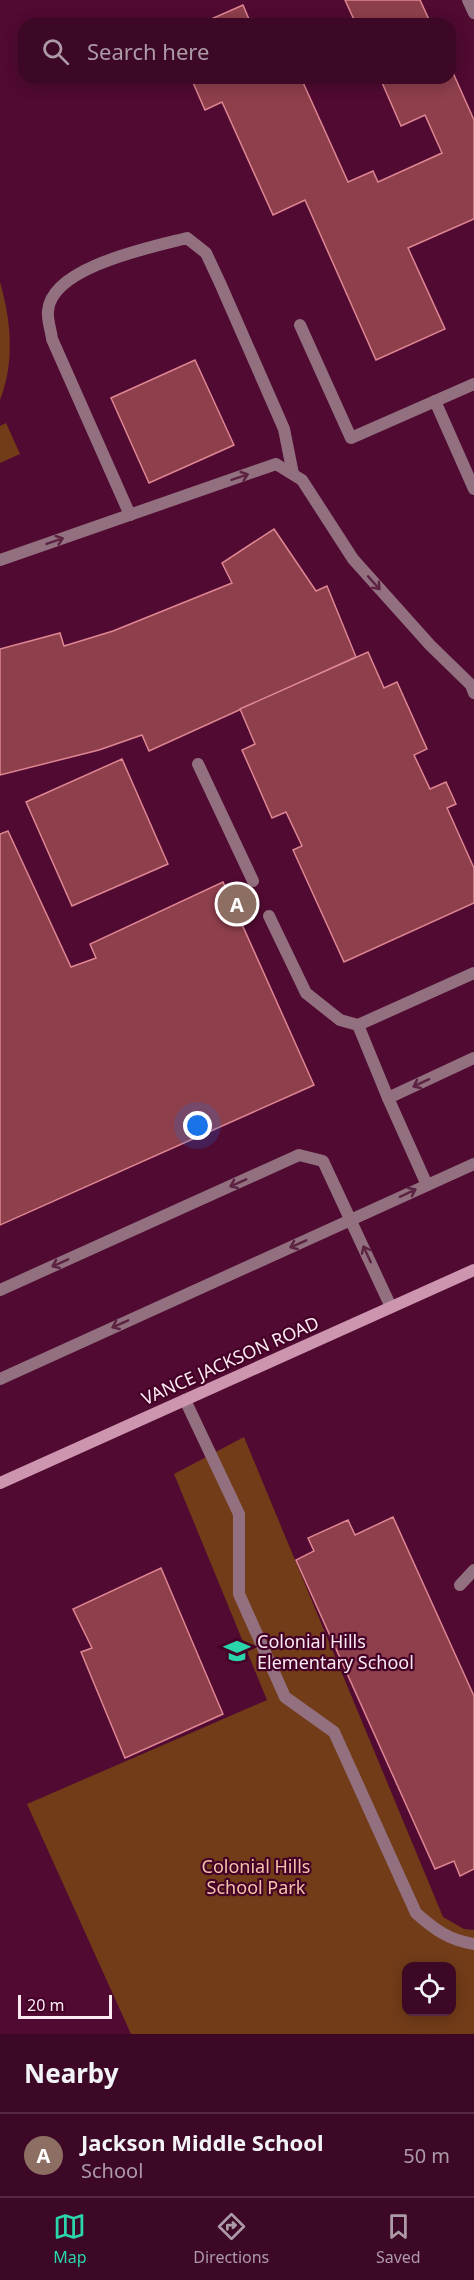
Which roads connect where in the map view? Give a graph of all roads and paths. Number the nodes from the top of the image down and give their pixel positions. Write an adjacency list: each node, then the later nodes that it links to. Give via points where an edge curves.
1 (468, 0): 2 (lane)
2 (474, 13)
3 (300, 325): 5 (lane, via 351,438)
4 (474, 384): 5 (lane)
5 (435, 401): 7 (lane)
6 (293, 474): 8 (lane, one-way to 6, via 276,464); 8 (lane, via 284,429 225,294 206,253 187,238 81,272 58,288 48,310 52,339); 10 (lane, one-way to 10, via 302,480 353,559 471,685)
7 (474, 489)
8 (130, 515): 9 (lane, one-way to 8)
9 (0, 560)
10 (474, 693)
11 (198, 764): 12 (lane)
12 (253, 881)
13 (269, 916): 15 (lane, via 306,993 340,1020)
14 (474, 973): 15 (lane)
15 (358, 1025): 17 (lane)
16 (474, 1058): 17 (lane, one-way to 17)
17 (388, 1098): 19 (lane)
18 (474, 1164): 19 (lane)
19 (427, 1185): 20 (lane, one-way to 19)
20 (351, 1220): 22 (lane, one-way to 22, via 323,1161 299,1155); 23 (lane, one-way to 20); 24 (lane, one-way to 24)
21 (474, 1270): 23 (main road, VANCE JACKSON ROAD)
22 (0, 1290)
23 (392, 1307): 25 (main road, VANCE JACKSON ROAD)
24 (0, 1379)
25 (185, 1400): 26 (main road, VANCE JACKSON ROAD); 29 (lane, via 239,1514 239,1594 285,1697 334,1732 416,1913 436,1932)
26 (0, 1484)
27 (474, 1570): 28 (lane)
28 (460, 1585)
29 (474, 1944)

